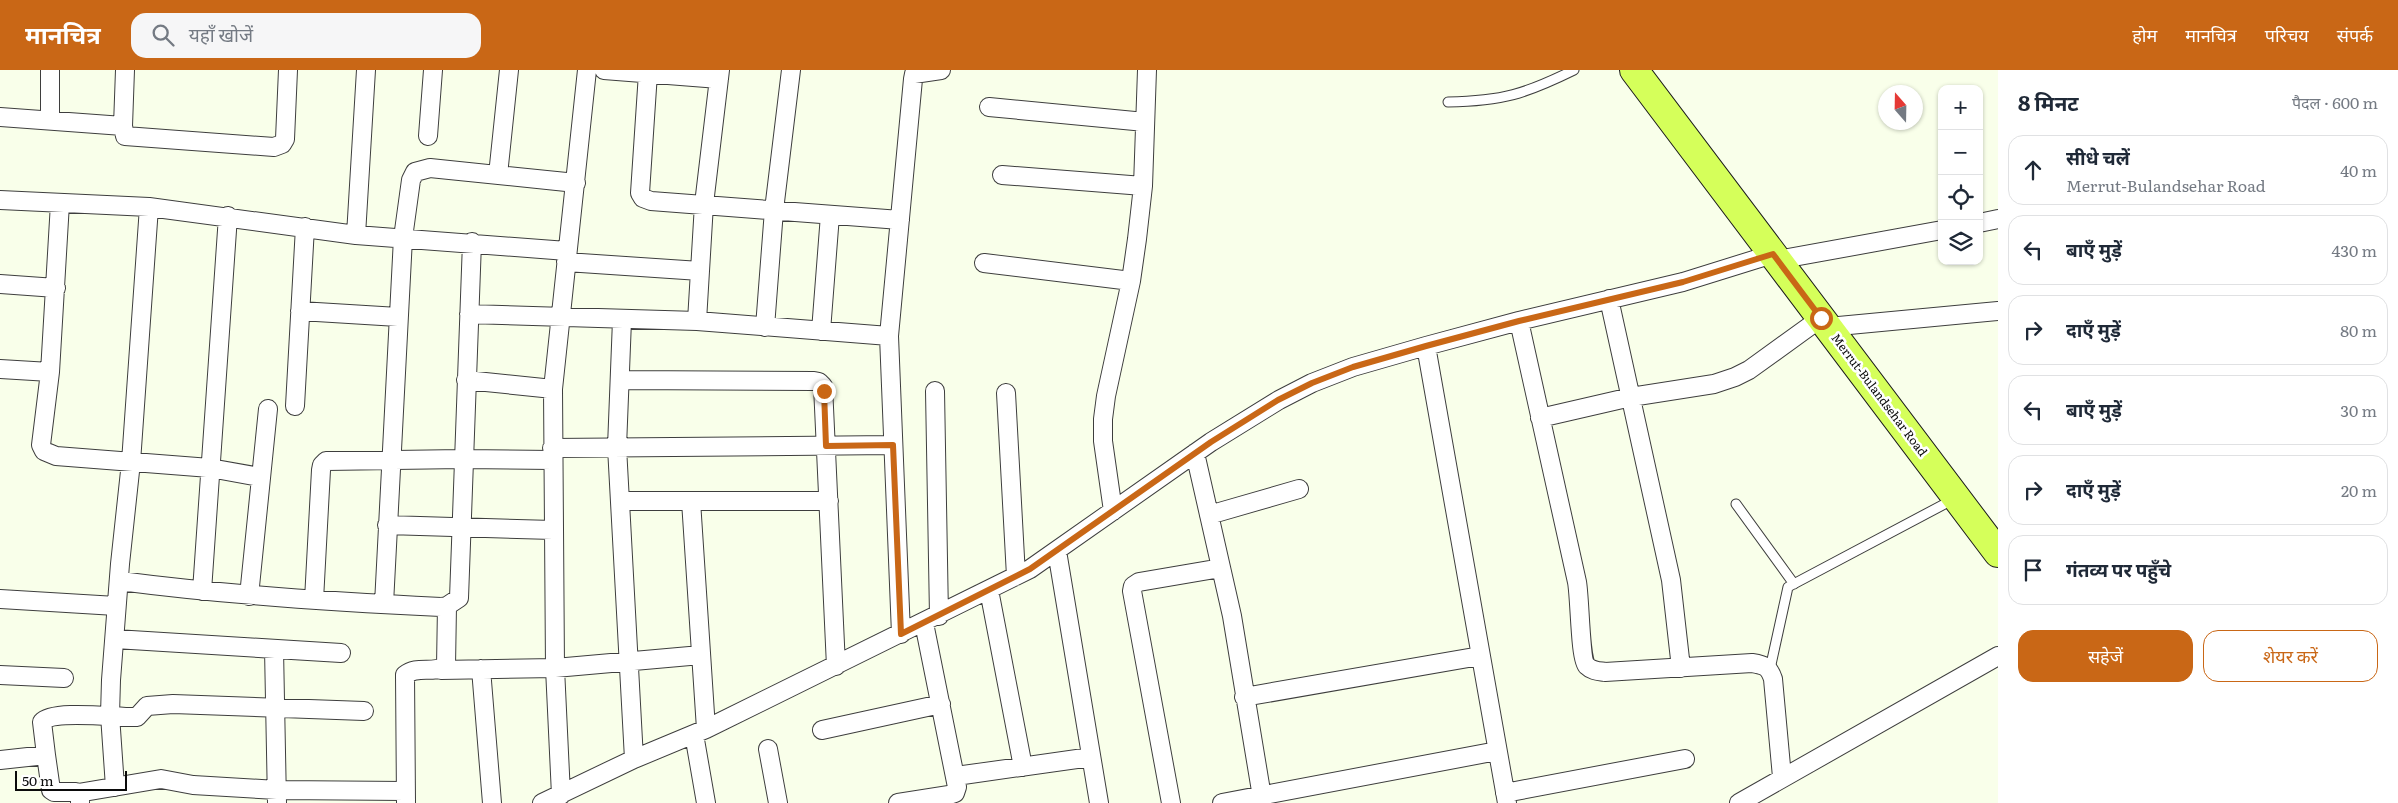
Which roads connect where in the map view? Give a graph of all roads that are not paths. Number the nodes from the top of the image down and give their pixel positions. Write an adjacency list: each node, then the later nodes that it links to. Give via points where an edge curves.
1 (50, 70): 19 (street)
2 (125, 70): 21 (street)
3 (288, 70): 21 (street, via 285,139 278,146 131,138 125,136)
4 (366, 70): 39 (street)
5 (433, 70): 22 (street)
6 (509, 70): 23 (street)
7 (587, 70): 25 (street)
8 (604, 70): 14 (street)
9 (791, 70): 31 (street)
10 (941, 70): 34 (street, via 914,74)
11 (1147, 70): 20 (street)
12 (1574, 70): 16 (lane, via 1519,94 1487,101)
13 (1634, 70): 43 (main road, Merrut-Bulandsehar Road)
14 (648, 73): 15 (street); 29 (street, via 640,193 651,201)
15 (719, 74): 29 (street)
16 (1448, 102)
17 (989, 107): 20 (street)
18 (0, 117): 19 (street)
19 (50, 119): 21 (street)
20 (1145, 122): 26 (street)
21 (123, 126)
22 (428, 136)
23 (498, 175): 25 (street); 40 (street, via 430,168 415,172 411,180)
24 (1002, 175): 26 (street)
25 (576, 183): 42 (street)
26 (1142, 186): 46 (street)
27 (0, 200): 28 (street)
28 (60, 203): 30 (street); 48 (street)
29 (704, 204): 31 (street); 45 (street)
30 (149, 207): 33 (street); 81 (street)
31 (774, 210): 32 (street); 59 (street)
32 (830, 215): 34 (street); 60 (street)
33 (228, 216): 37 (street); 82 (street)
34 (900, 220): 61 (street)
35 (1998, 220): 36 (street)
36 (1983, 222)
37 (305, 227): 39 (street); 50 (street)
38 (1938, 231): 43 (street)
39 (356, 235): 40 (street)
40 (403, 238): 41 (street); 53 (street)
41 (472, 242): 42 (street); 52 (street)
42 (566, 256): 45 (street); 54 (street)
43 (1775, 257): 49 (street); 58 (main road, Merrut-Bulandsehar Road)
44 (984, 263): 46 (street)
45 (700, 271): 56 (street)
46 (1131, 281): 90 (street, via 1103,419)
47 (0, 284): 48 (street)
48 (56, 288): 64 (street)
49 (1608, 300): 57 (street); 70 (street)
50 (300, 311): 53 (street); 71 (street)
51 (1998, 311): 58 (street)
52 (469, 314): 54 (street); 65 (street)
53 (398, 317): 80 (street)
54 (560, 318): 55 (street); 67 (street)
55 (622, 320): 56 (street); 66 (street)
56 (697, 321): 59 (street)
57 (1519, 321): 62 (street); 73 (street)
58 (1824, 322): 70 (street, via 1734,377 1714,384); 85 (main road, Merrut-Bulandsehar Road)
59 (765, 327): 60 (street)
60 (821, 331): 61 (street)
61 (889, 336): 74 (street)
62 (1426, 346): 77 (street, via 1353,367 1312,383 1278,400); 115 (street)
63 (0, 369): 64 (street)
64 (50, 372): 81 (street, via 41,445 44,451 56,456)
65 (466, 380): 67 (street); 79 (street)
66 (620, 380): 75 (street, via 819,382 824,391); 76 (street)
67 (553, 389): 78 (street)
68 (935, 391): 109 (street)
69 (1006, 393): 98 (street)
70 (1631, 397): 73 (street); 120 (street, via 1671,580)
71 (295, 406)
72 (268, 409): 83 (street)
73 (1540, 418): 120 (street, via 1581,604 1582,658 1587,666 1605,672)
74 (893, 445): 75 (street); 110 (street)
75 (826, 446): 76 (street); 88 (street)
76 (618, 447): 78 (street); 86 (street)
77 (1195, 453): 90 (street); 91 (street)
78 (552, 454): 79 (street); 94 (street)
79 (462, 459): 80 (street); 93 (street)
80 (391, 460): 92 (street); 105 (street, via 332,460 322,464)
81 (131, 462): 82 (street); 99 (street)
82 (210, 468): 83 (street); 102 (street)
83 (260, 477): 103 (street)
84 (1300, 489): 91 (street)
85 (1957, 498): 96 (main road, Merrut-Bulandsehar Road); 100 (lane)
86 (620, 501): 87 (street); 117 (street)
87 (691, 501): 88 (street); 114 (street)
88 (829, 501): 118 (street)
89 (1736, 504): 100 (lane)
90 (1112, 511): 95 (street)
91 (1209, 515): 97 (street)
92 (388, 525): 93 (street); 106 (street)
93 (462, 528): 94 (street); 108 (street, via 459,598)
94 (553, 530): 119 (street)
95 (1057, 551): 98 (street); 136 (street)
96 (1998, 553)
97 (1221, 568): 126 (street); 155 (street, via 1139,582 1133,586)
98 (1016, 576): 101 (street)
99 (120, 580): 102 (street); 107 (street)
100 (1794, 584): 122 (lane, via 1786,591)
101 (989, 590): 109 (street); 140 (street)
102 (202, 591): 103 (street)
103 (249, 596): 105 (street)
104 (0, 599): 107 (street)
105 (314, 600): 106 (street)
106 (384, 604): 108 (street)
107 (116, 606): 111 (street)
108 (447, 606): 123 (street, via 448,660)
109 (932, 619): 110 (street); 127 (street)
110 (901, 634): 118 (street)
111 (115, 639): 112 (street); 130 (street)
112 (274, 648): 113 (street); 128 (street)
113 (341, 653)
114 (701, 655): 117 (street); 132 (street)
115 (1480, 656): 126 (street); 134 (street)
116 (1998, 656): 142 (street)
117 (629, 663): 119 (street); 139 (street)
118 (836, 666): 132 (street)
119 (555, 668): 121 (street); 149 (street)
120 (1681, 668): 122 (street, via 1752,663)
121 (481, 669): 123 (street); 150 (street)
122 (1770, 669): 142 (street)
123 (441, 670): 145 (street, via 410,670 405,675)
124 (0, 675): 125 (street)
125 (64, 678)
126 (1244, 698): 148 (street)
127 (941, 704): 131 (street); 141 (street)
128 (276, 706): 129 (street); 130 (street, via 155,705 144,708 137,717); 144 (street)
129 (364, 711)
130 (110, 715): 135 (street, via 46,719 42,722); 143 (street)
131 (822, 730)
132 (700, 732): 139 (street); 151 (street)
133 (768, 749): 152 (street)
134 (1497, 752): 147 (street); 148 (street)
135 (46, 755): 138 (street); 146 (street, via 51,790 73,791)
136 (1091, 757): 140 (street); 154 (street)
137 (1685, 759): 147 (street)
138 (0, 760)
139 (634, 760): 149 (street)
140 (1023, 767): 141 (street)
141 (956, 776): 153 (street, via 955,793)
142 (1782, 777): 157 (street)
143 (115, 787): 144 (street, via 161,780); 146 (street)
144 (277, 796): 145 (street)
145 (406, 797)
146 (79, 798)
147 (1506, 798)
148 (1262, 799): 156 (street)
149 (548, 801)
150 (492, 803)
151 (706, 803)
152 (778, 803)
153 (898, 803)
154 (1099, 803)
155 (1171, 803)
156 (1222, 803)
157 (1739, 803)

